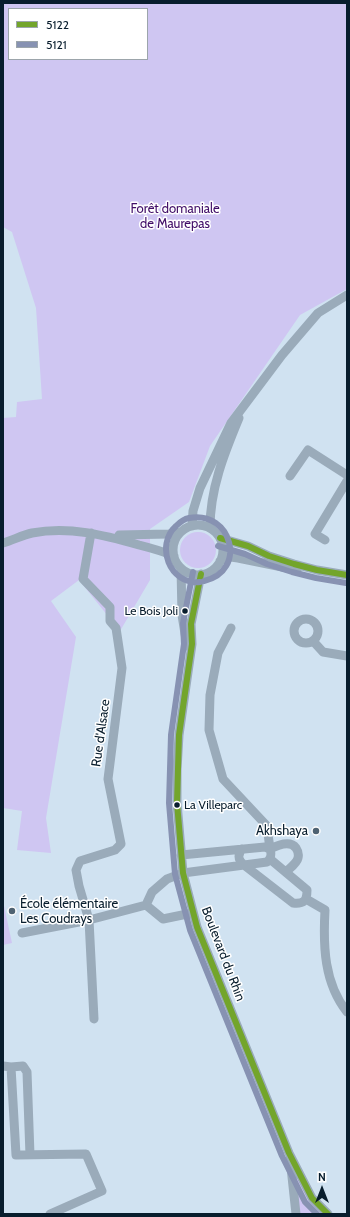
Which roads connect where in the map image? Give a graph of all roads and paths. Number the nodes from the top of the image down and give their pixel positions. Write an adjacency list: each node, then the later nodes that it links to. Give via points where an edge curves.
1 (347, 295): 2 (street, via 318,314 282,355)
2 (244, 406): 6 (street, via 231,423 200,488); 7 (street, via 221,463 213,494)
3 (347, 475): 4 (street, via 308,450)
4 (290, 476)
5 (347, 481): 12 (street, via 315,534)
6 (192, 526): 7 (street); 9 (street)
7 (210, 528): 11 (street)
8 (91, 532): 10 (street); 13 (street, via 32,533); 34 (street, Rue d'Alsace, via 83,579 110,607 110,621 116,628 122,668 108,779 120,844 115,850 80,861 76,870)
9 (181, 532): 10 (street); 14 (street, via 174,543)
10 (108, 536): 14 (street)
11 (220, 538): 15 (street, via 223,550); 17 (street)
12 (325, 540)
13 (3, 543)
14 (174, 556): 16 (street)
15 (220, 561): 17 (street, via 231,557 301,571); 18 (street, via 212,570)
16 (181, 568): 18 (street, via 187,572); 23 (street, Boulevard du Rhin, via 182,615)
17 (317, 570): 19 (street)
18 (201, 574): 23 (street, Boulevard du Rhin, via 191,624 192,644)
19 (347, 575)
20 (231, 628): 25 (street, via 218,653 210,695 209,730 223,779 268,826)
21 (313, 641): 22 (street, via 324,652)
22 (347, 656)
23 (189, 659): 26 (street, Boulevard du Rhin, via 177,770)
24 (242, 849): 25 (street); 26 (street); 28 (street, via 238,857)
25 (270, 849): 27 (street); 29 (street, via 283,844 296,847 298,859)
26 (180, 855): 30 (street, Boulevard du Rhin)
27 (270, 859): 28 (street, via 267,862); 29 (street)
28 (244, 865): 30 (street); 31 (street, via 293,903)
29 (286, 872): 31 (street, via 307,890)
30 (183, 873): 32 (street, via 167,879 152,892); 33 (street, Boulevard du Rhin)
31 (306, 899): 36 (street, via 325,910 326,962 336,995)
32 (146, 905): 33 (street, via 163,919); 34 (street)
33 (192, 913): 39 (street, Boulevard du Rhin)
34 (89, 920): 35 (street); 37 (street)
35 (22, 933)
36 (347, 1012)
37 (94, 1019)
38 (7, 1066): 40 (street, via 16,1155); 40 (street, via 23,1066 27,1072)
39 (289, 1153): 42 (street, Boulevard du Rhin); 43 (street, Boulevard du Rhin, via 312,1198)
40 (30, 1155): 41 (street, via 86,1154 102,1191)
41 (50, 1214)
42 (296, 1214)
43 (328, 1214)

